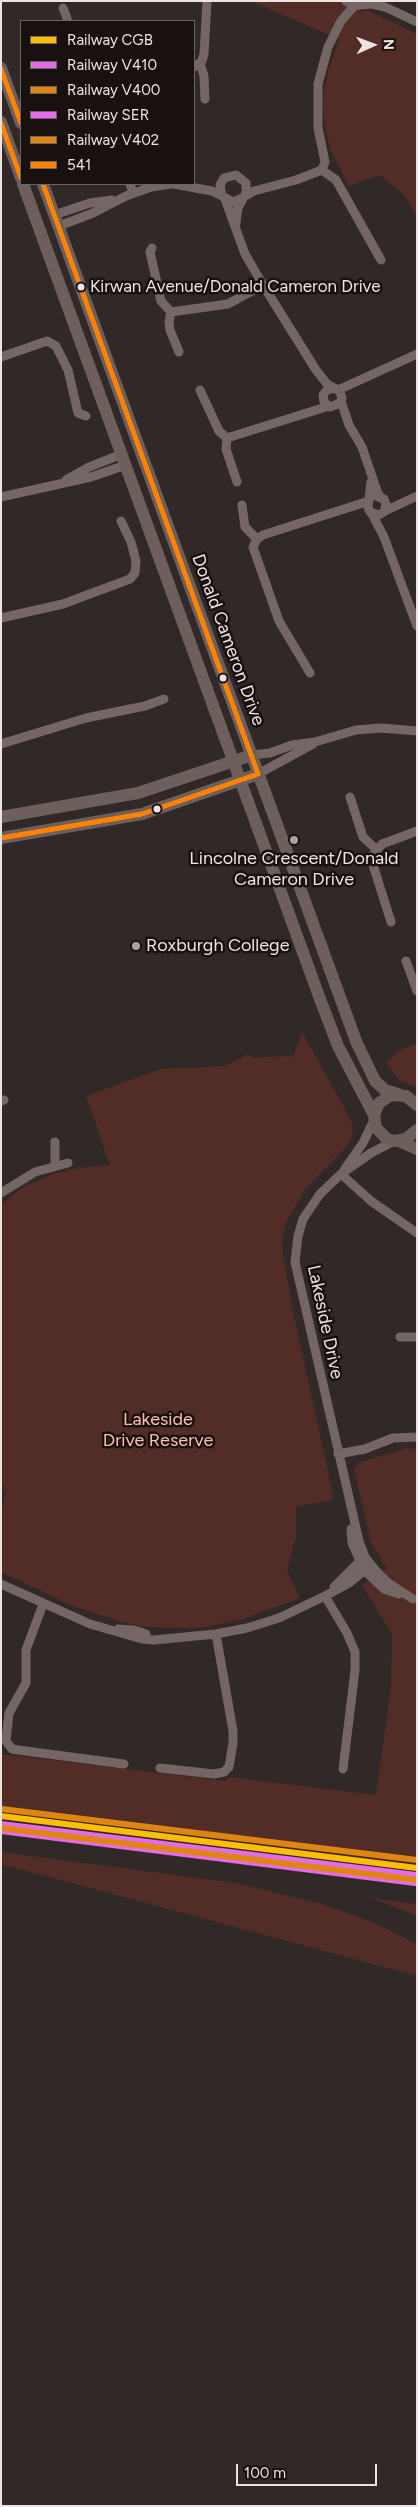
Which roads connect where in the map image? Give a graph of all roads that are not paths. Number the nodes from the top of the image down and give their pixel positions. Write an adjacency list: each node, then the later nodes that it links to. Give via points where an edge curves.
1 (207, 1): 9 (street, via 204,54)
2 (345, 1): 3 (street); 7 (street)
3 (359, 4): 4 (street); 7 (street)
4 (382, 4): 8 (street)
5 (63, 8): 6 (street)
6 (68, 20)
7 (341, 21): 14 (street, via 328,47 318,84 318,128 325,162)
8 (417, 22)
9 (197, 65): 11 (street, via 204,76)
10 (1, 68): 12 (street)
11 (205, 99)
12 (20, 120)
13 (1, 122): 15 (street)
14 (322, 170): 24 (street); 32 (street, via 336,180)
15 (20, 175)
16 (224, 178): 17 (street, via 232,175); 23 (street, via 212,184); 26 (street, via 220,185)
17 (243, 179): 24 (street); 27 (street, via 247,188)
18 (23, 185): 29 (street, Donald Cameron Drive)
19 (43, 185): 28 (street, Donald Cameron Drive)
20 (130, 185): 25 (street)
21 (165, 185): 25 (street)
22 (182, 185): 23 (street)
23 (192, 186): 26 (street, via 212,190)
24 (272, 186): 27 (street)
25 (133, 193): 28 (street, via 90,203)
26 (224, 198): 27 (street, via 234,202); 30 (street)
27 (243, 198): 30 (street, via 238,208)
28 (57, 221): 29 (street); 47 (street, Donald Cameron Drive)
29 (39, 227): 48 (street, Donald Cameron Drive)
30 (236, 229): 33 (street, via 245,254)
31 (152, 248): 34 (street, via 150,252 161,302)
32 (382, 260)
33 (263, 285): 34 (street, via 228,304); 38 (street)
34 (171, 312): 35 (street, via 170,330)
35 (179, 352)
36 (417, 354): 40 (street, via 377,371)
37 (1, 357): 44 (street, via 47,341 56,346 74,388 78,413)
38 (316, 370): 40 (street); 41 (street)
39 (200, 390): 46 (street, via 219,431)
40 (339, 394): 41 (street, via 326,390); 42 (street, via 336,406); 45 (street)
41 (323, 396): 42 (street); 43 (street)
42 (330, 406): 43 (street); 45 (street)
43 (306, 413): 46 (street)
44 (86, 416)
45 (349, 425): 49 (street, via 362,447)
46 (227, 438): 50 (street, via 226,449)
47 (142, 453): 48 (street); 70 (street, Donald Cameron Drive)
48 (124, 460): 51 (street, via 91,478); 71 (street, Donald Cameron Drive)
49 (371, 474): 52 (street); 54 (street)
50 (237, 482)
51 (1, 497)
52 (383, 498): 53 (street); 54 (street, via 376,496); 57 (street)
53 (413, 498): 57 (street)
54 (369, 500): 56 (street); 58 (street)
55 (242, 505): 61 (street, via 245,527)
56 (346, 510): 58 (street); 61 (street, via 319,516)
57 (385, 511): 58 (street, via 379,515); 60 (street)
58 (371, 513): 60 (street)
59 (121, 521): 63 (street, via 136,561 135,573 130,579 63,604)
60 (384, 537): 62 (street)
61 (257, 539): 65 (street, via 254,556 279,621)
62 (414, 612): 64 (street)
63 (1, 618)
64 (417, 626)
65 (310, 673)
66 (164, 699): 69 (street)
67 (417, 729): 68 (street, via 356,730)
68 (315, 742): 70 (street); 72 (street)
69 (1, 744)
70 (252, 755): 71 (street); 72 (street, Donald Cameron Drive)
71 (233, 762): 73 (street, Donald Cameron Drive); 75 (street, via 138,793)
72 (258, 774): 73 (street); 82 (street, Donald Cameron Drive, via 356,1040 375,1081 385,1090)
73 (240, 780): 77 (street, via 142,814); 84 (street, Donald Cameron Drive, via 336,1041)
74 (350, 796): 78 (street, via 363,836)
75 (1, 817)
76 (417, 831): 78 (street)
77 (1, 838)
78 (376, 849): 79 (street, via 372,856 373,865)
79 (391, 922)
80 (406, 961): 81 (street)
81 (417, 991)
82 (398, 1094): 83 (street, Donald Cameron Drive); 84 (street, via 379,1102)
83 (417, 1105)
84 (374, 1118): 86 (street, Donald Cameron Drive, via 380,1134); 91 (street, Lakeside Drive, via 363,1143)
85 (417, 1130): 86 (street, via 406,1139)
86 (397, 1141): 88 (street); 91 (street, Lakeside Drive, via 371,1152)
87 (56, 1142): 90 (street)
88 (417, 1149)
89 (68, 1163): 90 (street)
90 (54, 1166): 92 (street, via 19,1180)
91 (341, 1174): 93 (street, via 371,1201); 97 (street, Lakeside Drive, via 310,1207 303,1219 295,1252 297,1274)
92 (1, 1193)
93 (417, 1233)
94 (400, 1336): 95 (street)
95 (417, 1337)
96 (417, 1437): 97 (street, via 393,1438 365,1449)
97 (338, 1454): 98 (street, Lakeside Drive)
98 (365, 1564): 100 (street); 101 (street, Lakeside Drive)
99 (1, 1584): 102 (street)
100 (326, 1596): 103 (street, via 279,1618); 106 (street, via 355,1652)
101 (415, 1599)
102 (43, 1604): 103 (street, via 83,1621 143,1636 168,1638); 104 (street, via 26,1650 26,1683 9,1713 6,1741 12,1749)
103 (216, 1634): 105 (street, via 233,1731 229,1767 214,1774)
104 (124, 1764)
105 (160, 1768)
106 (343, 1769)

